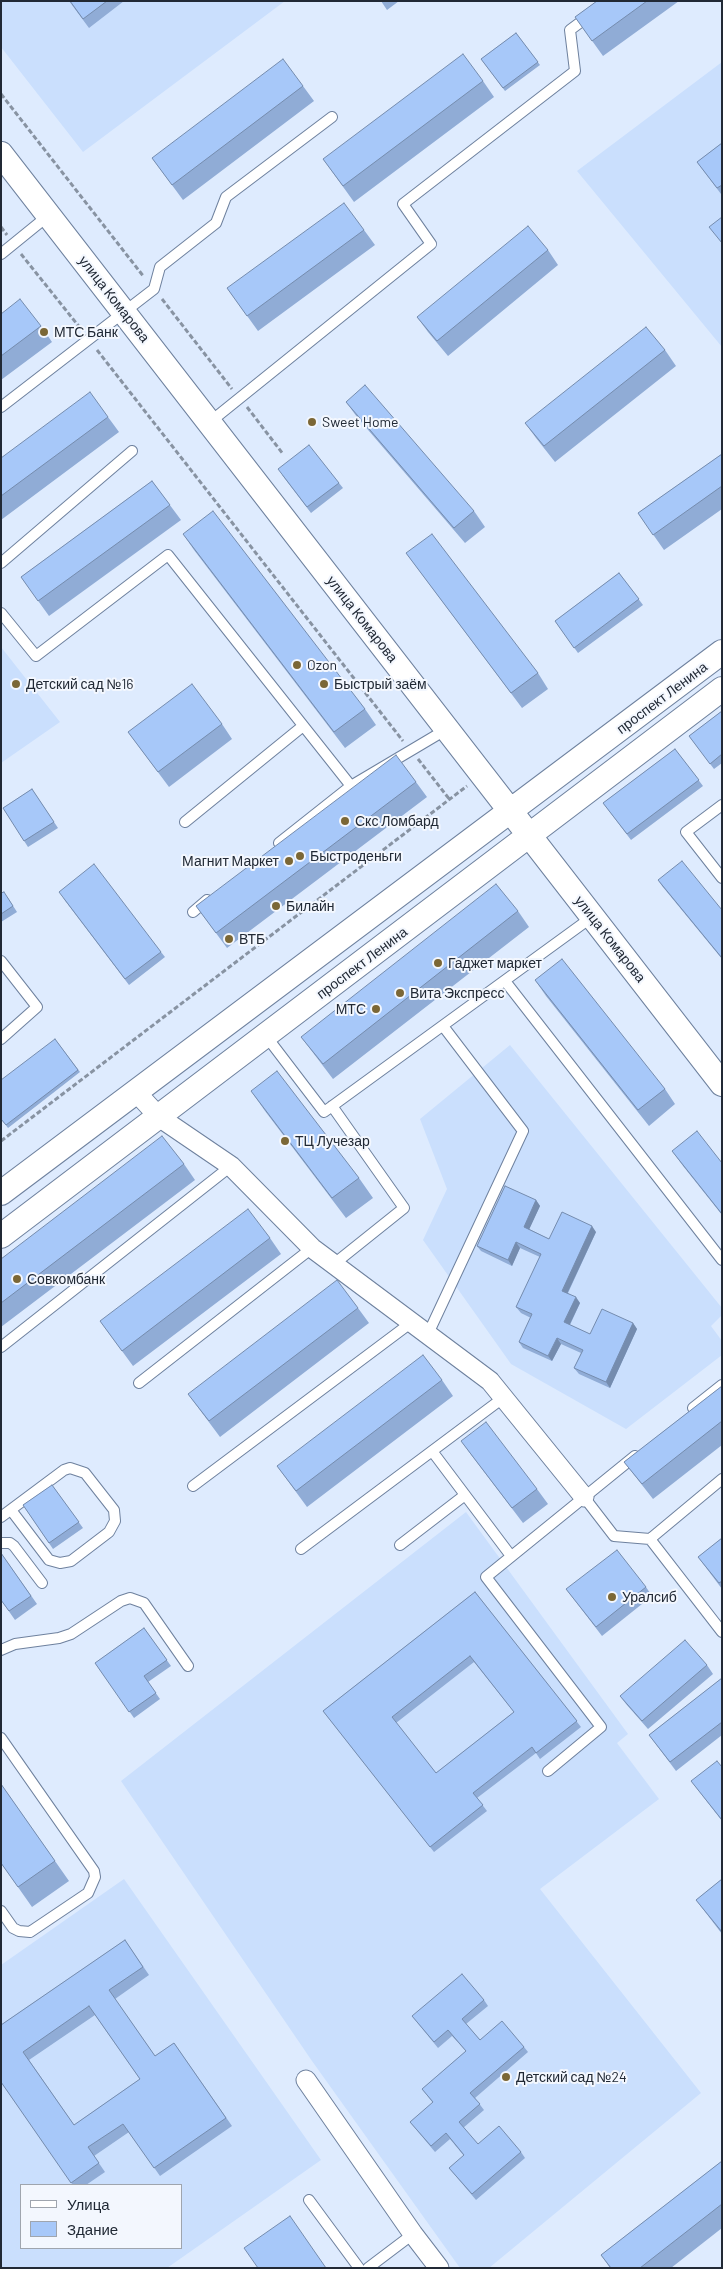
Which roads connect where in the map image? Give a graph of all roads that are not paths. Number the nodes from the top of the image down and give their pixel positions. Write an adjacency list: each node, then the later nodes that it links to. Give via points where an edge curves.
1 (609, 1): 8 (lane, via 570,30 575,71 403,204 431,244)
2 (332, 117): 6 (lane, via 226,197 216,223 160,267 154,289)
3 (4, 163): 4 (street, улица Комарова)
4 (50, 215): 5 (lane); 6 (street, улица Комарова, via 103,290)
5 (1, 254)
6 (124, 312): 7 (lane); 8 (street, улица Комарова)
7 (1, 407)
8 (210, 422): 15 (street, улица Комарова)
9 (132, 451): 10 (lane)
10 (1, 563)
11 (1, 613): 14 (lane, via 36,656 168,555)
12 (722, 652): 18 (street, проспект Ленина)
13 (722, 689): 20 (street, проспект Ленина)
14 (303, 726): 16 (lane); 19 (lane)
15 (447, 729): 16 (lane); 18 (street, улица Комарова)
16 (351, 786): 21 (lane)
17 (722, 805): 22 (lane, via 686,832)
18 (510, 811): 20 (street, улица Комарова); 32 (street, проспект Ленина)
19 (185, 822)
20 (529, 835): 25 (street, улица Комарова); 29 (street, проспект Ленина)
21 (268, 852)
22 (722, 878)
23 (216, 894): 24 (lane)
24 (193, 912)
25 (592, 917): 27 (lane); 31 (street, улица Комарова)
26 (1, 961): 30 (lane, via 36,1008)
27 (505, 981): 28 (lane); 39 (lane)
28 (443, 1026): 33 (lane); 42 (lane, via 523,1131)
29 (266, 1036): 33 (lane, via 324,1112); 34 (street, проспект Ленина)
30 (1, 1039)
31 (722, 1084)
32 (136, 1092): 34 (street); 36 (street, проспект Ленина)
33 (332, 1106): 40 (lane, via 404,1208)
34 (159, 1118): 35 (street); 37 (street, проспект Ленина)
35 (231, 1166): 38 (street); 43 (lane)
36 (1, 1193)
37 (1, 1236)
38 (312, 1248): 40 (street); 44 (lane)
39 (722, 1260)
40 (334, 1264): 41 (street)
41 (412, 1322): 42 (street); 51 (lane)
42 (428, 1334): 46 (street, via 490,1381)
43 (1, 1347)
44 (140, 1383)
45 (722, 1385): 47 (lane)
46 (503, 1398): 49 (lane); 53 (street)
47 (684, 1416)
48 (645, 1448): 53 (lane)
49 (432, 1451): 52 (lane); 59 (lane)
50 (722, 1479): 56 (lane)
51 (193, 1486)
52 (465, 1495): 58 (lane); 60 (lane)
53 (584, 1497): 56 (lane, via 614,1536); 60 (lane)
54 (11, 1510): 54 (lane, via 64,1470 77,1468 85,1473 114,1510 115,1521 109,1532 71,1561 60,1564 49,1560); 55 (lane)
55 (1, 1517)
56 (650, 1539): 62 (lane)
57 (1, 1543): 61 (lane, via 14,1546)
58 (400, 1545)
59 (301, 1549)
60 (511, 1556): 66 (lane, via 486,1578 601,1727)
61 (42, 1583)
62 (722, 1632)
63 (1, 1650): 64 (lane, via 70,1634 130,1598 144,1603)
64 (188, 1666)
65 (1, 1738): 67 (lane, via 94,1871 95,1877 88,1893 30,1932 13,1928)
66 (548, 1772)
67 (1, 1911)
68 (306, 2080): 70 (street)
69 (309, 2200): 71 (lane)
70 (413, 2234): 72 (lane); 73 (street)
71 (359, 2268)
72 (368, 2268)
73 (439, 2268)

